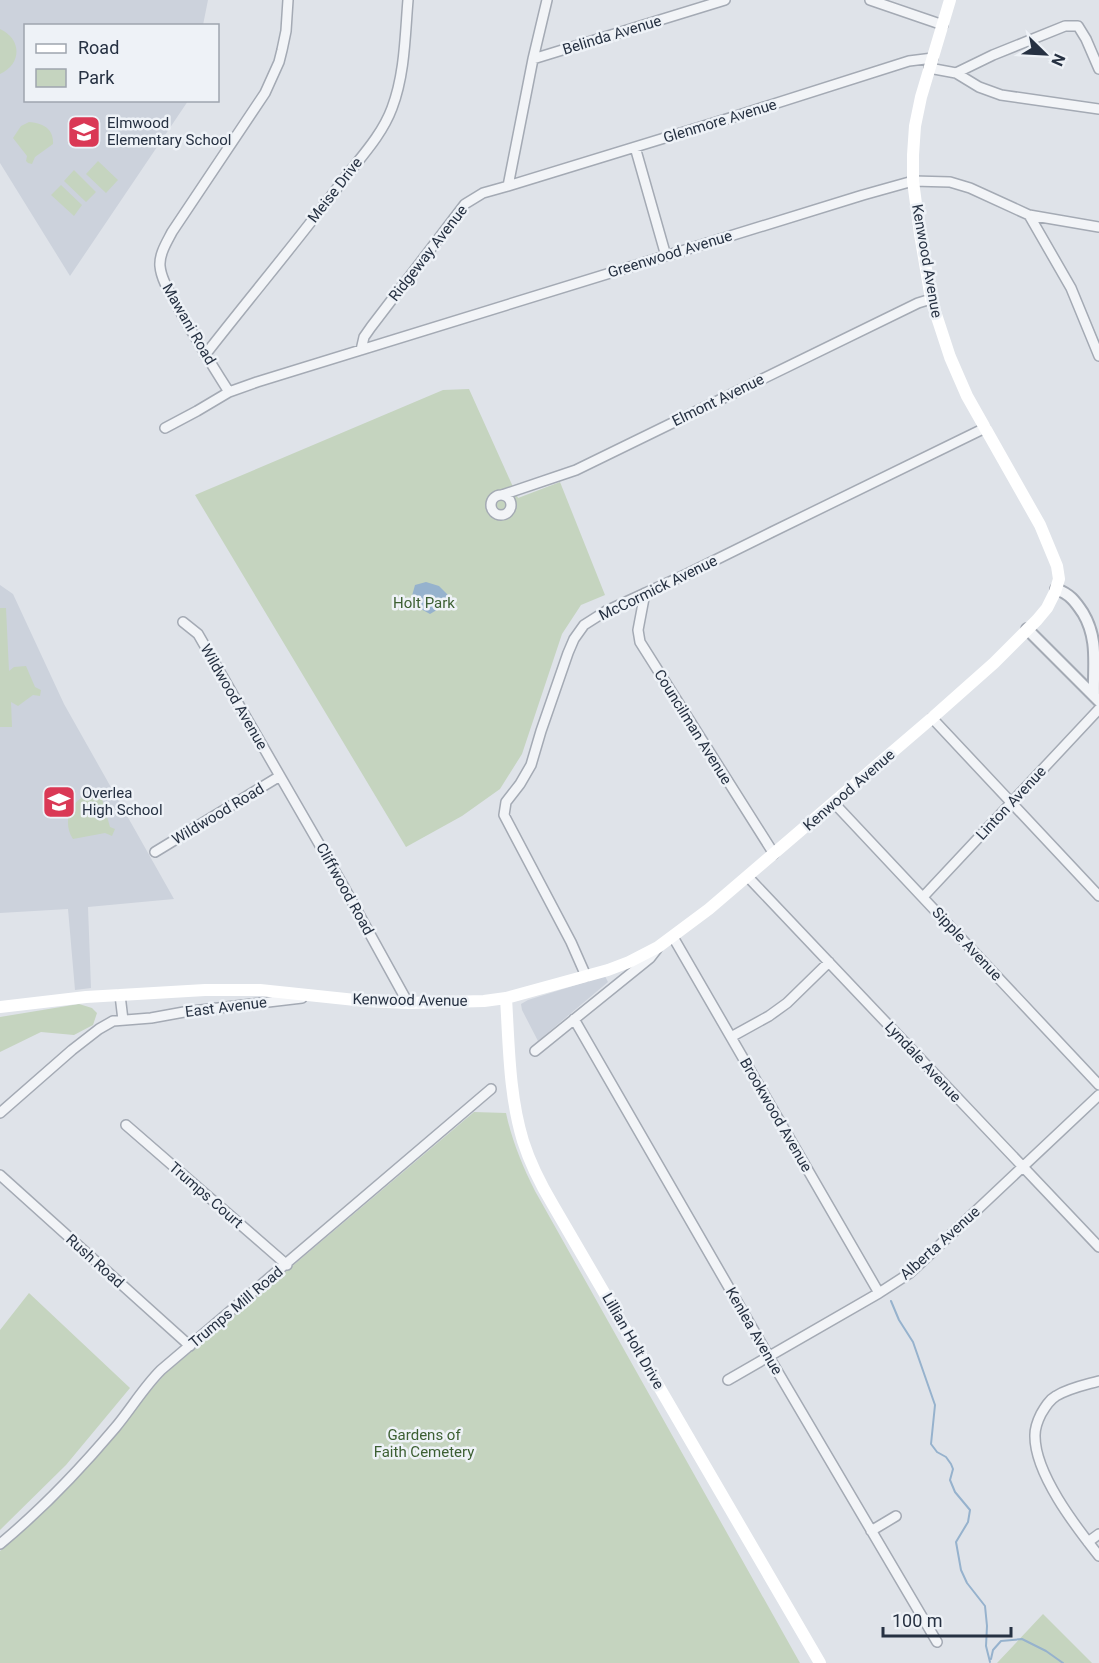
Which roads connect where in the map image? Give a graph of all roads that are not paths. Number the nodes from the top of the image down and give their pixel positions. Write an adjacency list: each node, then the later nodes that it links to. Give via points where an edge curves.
1 (288, 0): 21 (street, Mawani Road, via 282,50 265,93 172,232 160,260 169,291)
2 (408, 0): 21 (street, Meise Drive, via 398,88 383,127)
3 (547, 0): 8 (street)
4 (725, 0): 8 (street, Belinda Avenue)
5 (870, 0): 7 (street)
6 (950, 0): 7 (main road, Kenwood Avenue)
7 (943, 25): 10 (main road, Kenwood Avenue)
8 (533, 59): 15 (street)
9 (1098, 62): 11 (street, via 1078,26 1065,26)
10 (931, 63): 11 (street, Glenmore Avenue); 13 (street, Glenmore Avenue, via 909,61); 14 (main road, Kenwood Avenue, via 917,114)
11 (956, 73): 12 (street, Glenmore Avenue, via 1001,95)
12 (1099, 109)
13 (635, 147): 15 (street, Glenmore Avenue); 18 (street)
14 (914, 181): 16 (street, Greenwood Avenue, via 961,185); 18 (street, Greenwood Avenue); 19 (main road, Kenwood Avenue)
15 (508, 186): 20 (street, Ridgeway Avenue, via 483,193 465,204 371,327)
16 (1029, 215): 17 (street, Greenwood Avenue); 22 (street, via 1071,288)
17 (1099, 228)
18 (666, 255): 20 (street, Greenwood Avenue)
19 (931, 299): 25 (main road, Kenwood Avenue, via 956,373); 26 (street, Elmont Avenue, via 576,470)
20 (361, 350): 23 (street, Greenwood Avenue)
21 (205, 355): 23 (street, Mawani Road)
22 (1099, 356)
23 (229, 392): 24 (street, Greenwood Avenue)
24 (165, 428)
25 (985, 428): 27 (main road, Kenwood Avenue, via 1048,542 1058,573); 28 (street, McCormick Avenue)
26 (502, 495)
27 (1056, 589): 30 (main road, Kenwood Avenue, via 1047,608); 31 (street, via 1071,596 1089,624 1095,653)
28 (645, 593): 38 (street, Councilman Avenue, via 638,630 640,642); 45 (street, McCormick Avenue, via 606,611 579,630 531,765 504,810)
29 (183, 622): 34 (street, Wildwood Avenue, via 198,634)
30 (1027, 629): 31 (street); 33 (main road, Kenwood Avenue)
31 (1096, 698)
32 (1099, 709): 36 (street, Linton Avenue)
33 (932, 718): 35 (main road, Kenwood Avenue); 36 (street)
34 (280, 776): 37 (street, Wildwood Road); 49 (street, Cliffwood Road)
35 (834, 803): 38 (main road, Kenwood Avenue); 41 (street, Sipple Avenue)
36 (1011, 803): 40 (street); 41 (street, Linton Avenue)
37 (155, 852)
38 (774, 854): 39 (main road, Kenwood Avenue)
39 (748, 877): 42 (main road, Kenwood Avenue); 44 (street, Lyndale Avenue)
40 (1099, 896)
41 (923, 897): 55 (street, Sipple Avenue)
42 (674, 937): 43 (main road, Kenwood Avenue); 53 (street, Brookwood Avenue)
43 (658, 947): 45 (main road, Kenwood Avenue, via 629,962); 51 (street, via 650,958)
44 (829, 962): 53 (street, via 787,1003); 60 (street, Lyndale Avenue)
45 (586, 976): 48 (main road, Kenwood Avenue)
46 (120, 995): 47 (main road, Kenwood Avenue, via 260,990); 50 (main road, Kenwood Avenue); 52 (street)
47 (330, 997): 49 (main road, Kenwood Avenue); 52 (street, East Avenue)
48 (506, 998): 49 (main road, Kenwood Avenue); 76 (main road, Lillian Holt Drive, via 513,1098 523,1142 537,1174)
49 (408, 1003)
50 (0, 1007)
51 (574, 1018): 54 (street); 66 (street, Kenlea Avenue)
52 (123, 1020): 58 (street, East Avenue, via 99,1029)
53 (731, 1037): 64 (street, Brookwood Avenue)
54 (535, 1051)
55 (1099, 1085)
56 (491, 1089): 63 (street, Trumps Mill Road)
57 (1099, 1095): 60 (street, Alberta Avenue)
58 (0, 1113)
59 (126, 1125): 63 (street, Trumps Court)
60 (1023, 1167): 62 (street, Lyndale Avenue); 64 (street, Alberta Avenue, via 925,1260)
61 (0, 1175): 65 (street, Rush Road)
62 (1099, 1247)
63 (286, 1265): 65 (street, Trumps Mill Road)
64 (879, 1293): 66 (street, Alberta Avenue)
65 (190, 1346): 73 (street, Trumps Mill Road, via 152,1379 108,1436)
66 (769, 1357): 67 (street, Alberta Avenue); 70 (street, Kenlea Avenue)
67 (729, 1380)
68 (1099, 1381): 72 (street, via 1054,1397 1035,1428 1038,1456 1055,1494)
69 (896, 1516): 70 (street)
70 (871, 1531): 75 (street, Kenlea Avenue)
71 (1099, 1534): 72 (street)
72 (1088, 1542): 74 (street)
73 (0, 1544)
74 (1099, 1556)
75 (937, 1642)
76 (820, 1663)

